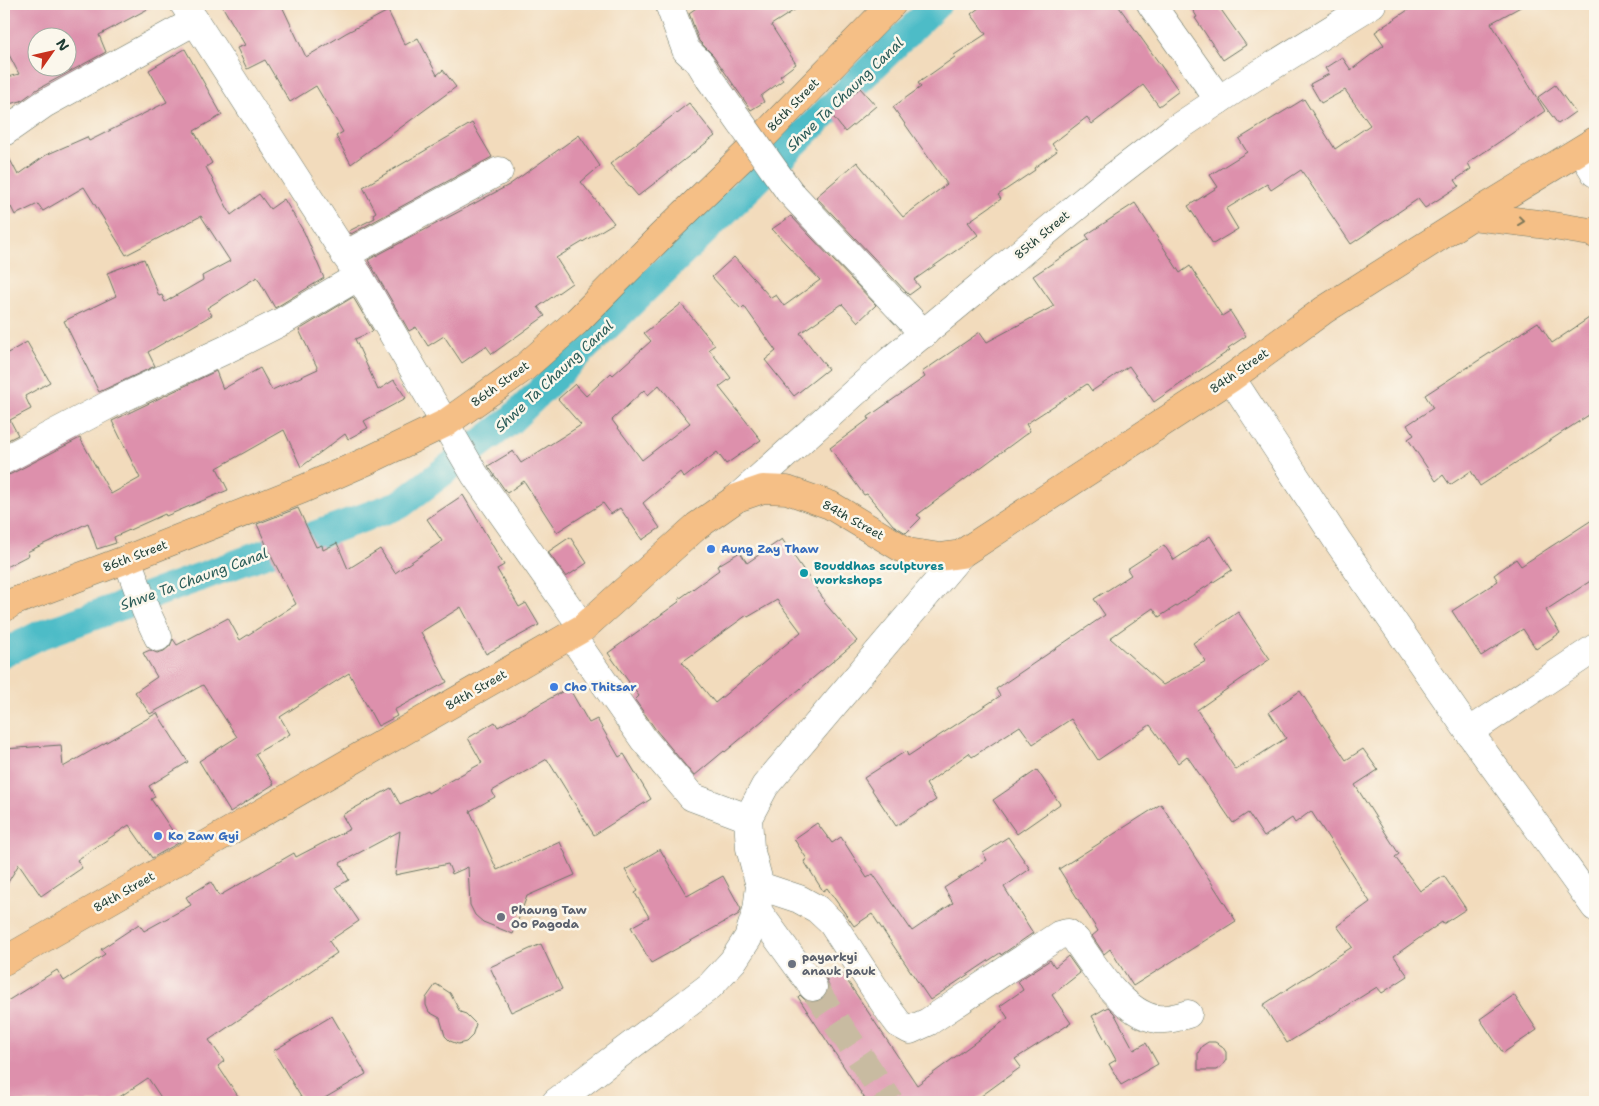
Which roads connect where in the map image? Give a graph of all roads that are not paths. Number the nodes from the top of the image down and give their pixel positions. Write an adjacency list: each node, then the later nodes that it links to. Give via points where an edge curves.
1 (669, 4): 14 (street, bridge, via 686,50 700,63 789,191)
2 (892, 4): 16 (main road, 86th Street, via 576,322)
3 (1151, 4): 6 (street)
4 (1372, 4): 6 (street, 85th Street)
5 (189, 12): 7 (street); 13 (street)
6 (1219, 100): 14 (street, 85th Street, via 1109,180)
7 (4, 132)
8 (1588, 146): 10 (street); 11 (main road, 84th Street)
9 (499, 171): 13 (street)
10 (1595, 173)
11 (1472, 216): 12 (main road, one-way to 12, via 1547,224); 15 (main road, 84th Street, via 1324,310)
12 (1595, 234)
13 (352, 266): 16 (street); 17 (street, via 283,321 114,402)
14 (924, 334): 18 (street, 85th Street)
15 (1231, 378): 19 (main road, 84th Street); 25 (street)
16 (450, 431): 20 (main road, 86th Street, via 367,461); 22 (street)
17 (4, 460)
18 (737, 498): 19 (main road, 84th Street, via 763,489 787,490 830,505 908,552 940,557); 22 (main road, 84th Street, via 697,526)
19 (961, 554): 26 (street, via 765,786)
20 (127, 559): 21 (main road, 86th Street); 23 (street)
21 (4, 608)
22 (577, 632): 26 (street, via 644,740 692,797); 29 (main road, 84th Street)
23 (158, 637)
24 (1595, 648): 25 (street)
25 (1468, 732): 28 (street)
26 (748, 818): 27 (street)
27 (758, 898): 30 (street); 31 (street, via 799,898 817,908 832,923 899,1024 910,1030 928,1022 1059,935 1068,933 1127,1004 1157,1019); 32 (street, via 748,938 733,961 710,986)
28 (1595, 907)
29 (4, 961)
30 (813, 987)
31 (1188, 1014)
32 (556, 1102)

